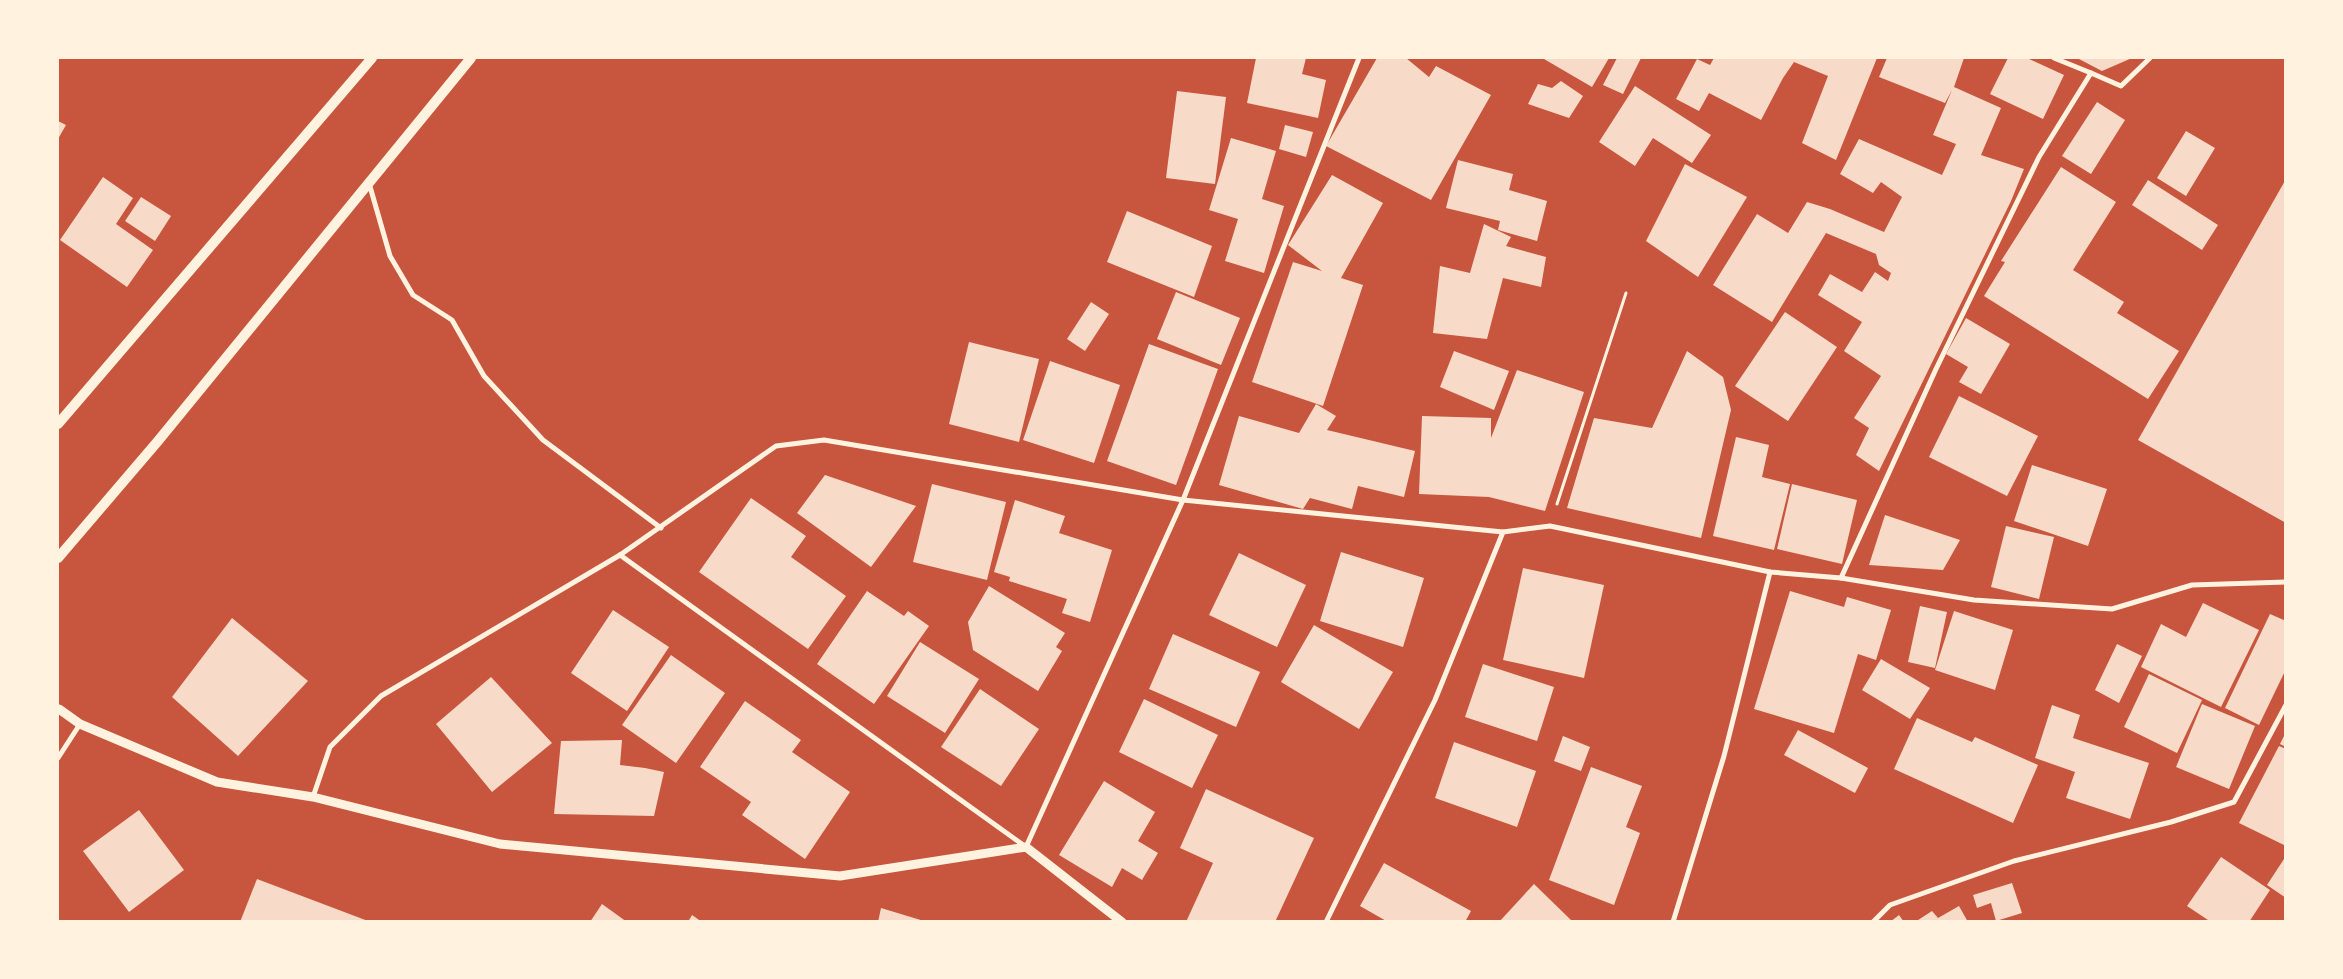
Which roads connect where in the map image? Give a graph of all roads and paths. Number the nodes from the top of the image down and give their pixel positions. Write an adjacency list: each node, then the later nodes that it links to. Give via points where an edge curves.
1 (372, 58): 9 (main road)
2 (471, 58): 7 (main road)
3 (1359, 58): 10 (street)
4 (2054, 58): 6 (street)
5 (2150, 58): 6 (street, via 2121,86)
6 (2091, 74): 17 (street, via 2038,157 1936,369)
7 (368, 183): 12 (street, via 390,256 413,295 452,320 484,376 543,440); 15 (main road, via 158,441)
8 (1626, 293): 11 (path)
9 (58, 424)
10 (1183, 500): 12 (street, via 824,440 776,446); 13 (street); 24 (street)
11 (1550, 526): 13 (street); 16 (street)
12 (661, 528): 14 (street)
13 (1504, 532): 26 (street, via 1435,700)
14 (620, 555): 23 (street, via 381,696 330,747); 24 (street)
15 (58, 558)
16 (1770, 572): 17 (street); 27 (street, via 1724,756)
17 (1841, 578): 18 (street, via 1974,600 2112,609 2192,585)
18 (2286, 582)
19 (2286, 705): 28 (street, via 2234,802 2171,822 2014,861 1890,905)
20 (59, 709): 21 (street)
21 (80, 724): 22 (street); 23 (street, via 217,782)
22 (58, 758)
23 (313, 797): 24 (street, via 500,844 840,876)
24 (1026, 847): 25 (street)
25 (1122, 922)
26 (1326, 922)
27 (1673, 922)
28 (1873, 922)

